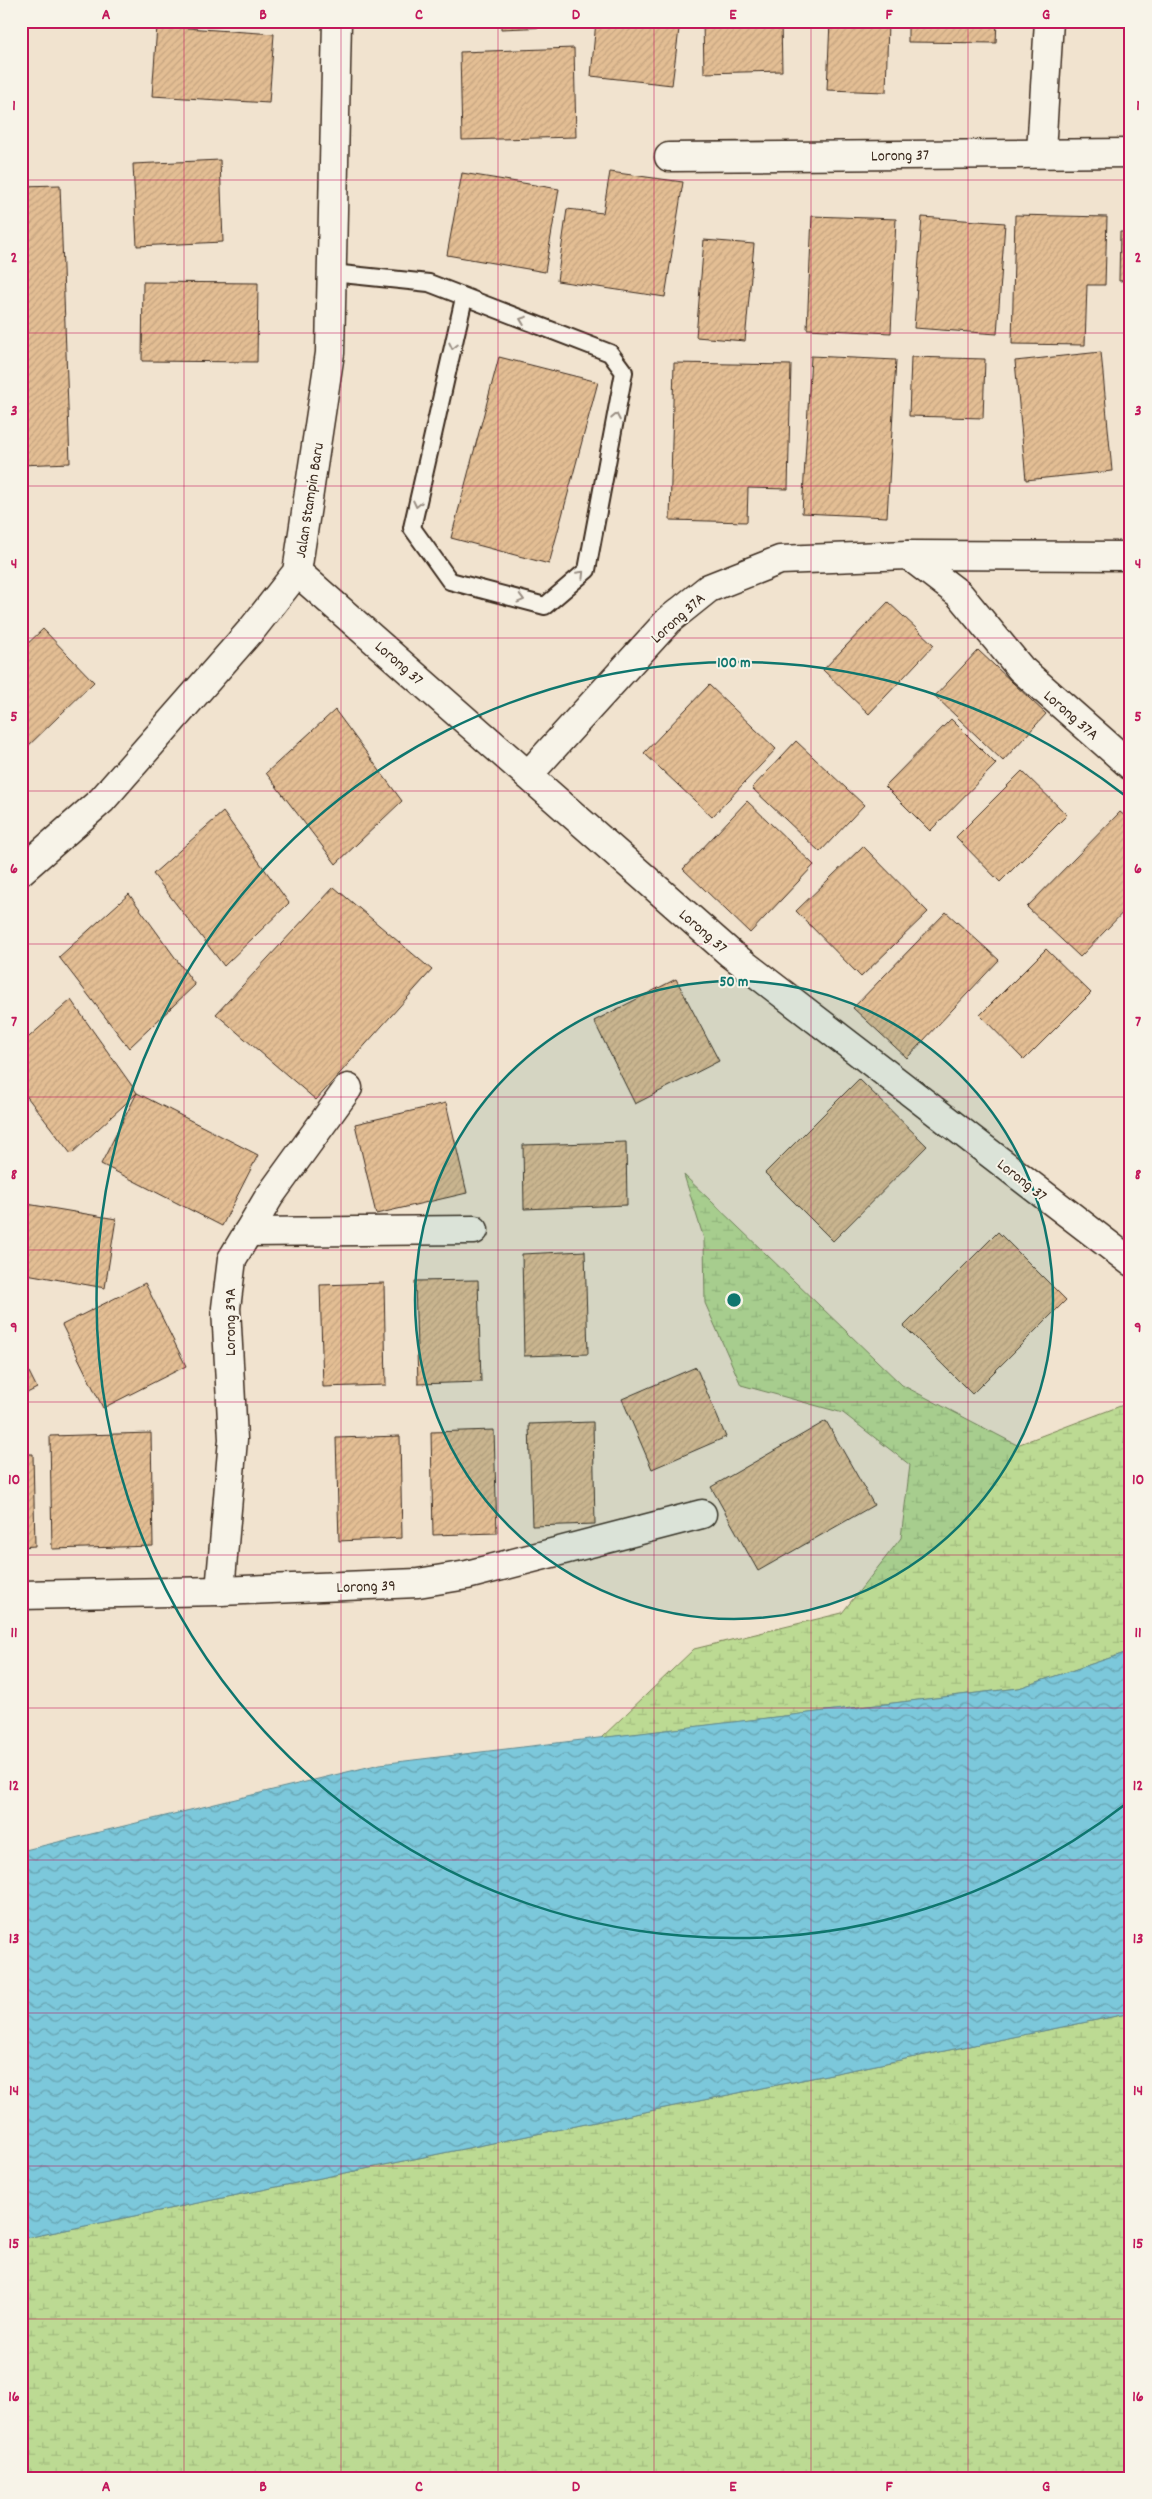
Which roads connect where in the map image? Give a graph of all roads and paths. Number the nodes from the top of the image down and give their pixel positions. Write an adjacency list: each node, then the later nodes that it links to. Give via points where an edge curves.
1 (338, 21): 6 (street, Jalan Stampin Baru)
2 (1049, 21): 3 (street)
3 (1041, 152): 4 (street, Lorong 37); 5 (street, Lorong 37)
4 (1131, 153)
5 (669, 157)
6 (332, 274): 7 (lane, via 429,284); 10 (street, Jalan Stampin Baru, via 330,352)
7 (464, 298): 7 (lane, one-way to 7, via 412,528 450,581 545,606 587,570 624,372 610,353)
8 (908, 555): 9 (street, Lorong 37A); 11 (street, Lorong 37A, via 959,594 1021,670); 12 (street, Lorong 37A, via 780,560 709,588 669,620)
9 (1131, 556)
10 (298, 572): 12 (street, Lorong 37); 13 (street, Jalan Stampin Baru, via 102,800)
11 (1131, 766)
12 (528, 775): 17 (street, Lorong 37, via 731,954)
13 (21, 871)
14 (348, 1088): 16 (street, Lorong 39A, via 269,1197)
15 (474, 1230): 16 (street)
16 (248, 1232): 19 (street, Lorong 39A, via 232,1259 226,1308 233,1439)
17 (1131, 1262)
18 (702, 1514): 19 (street, Lorong 39, via 467,1575 418,1582)
19 (220, 1591): 20 (street, Lorong 39)
20 (21, 1595)

